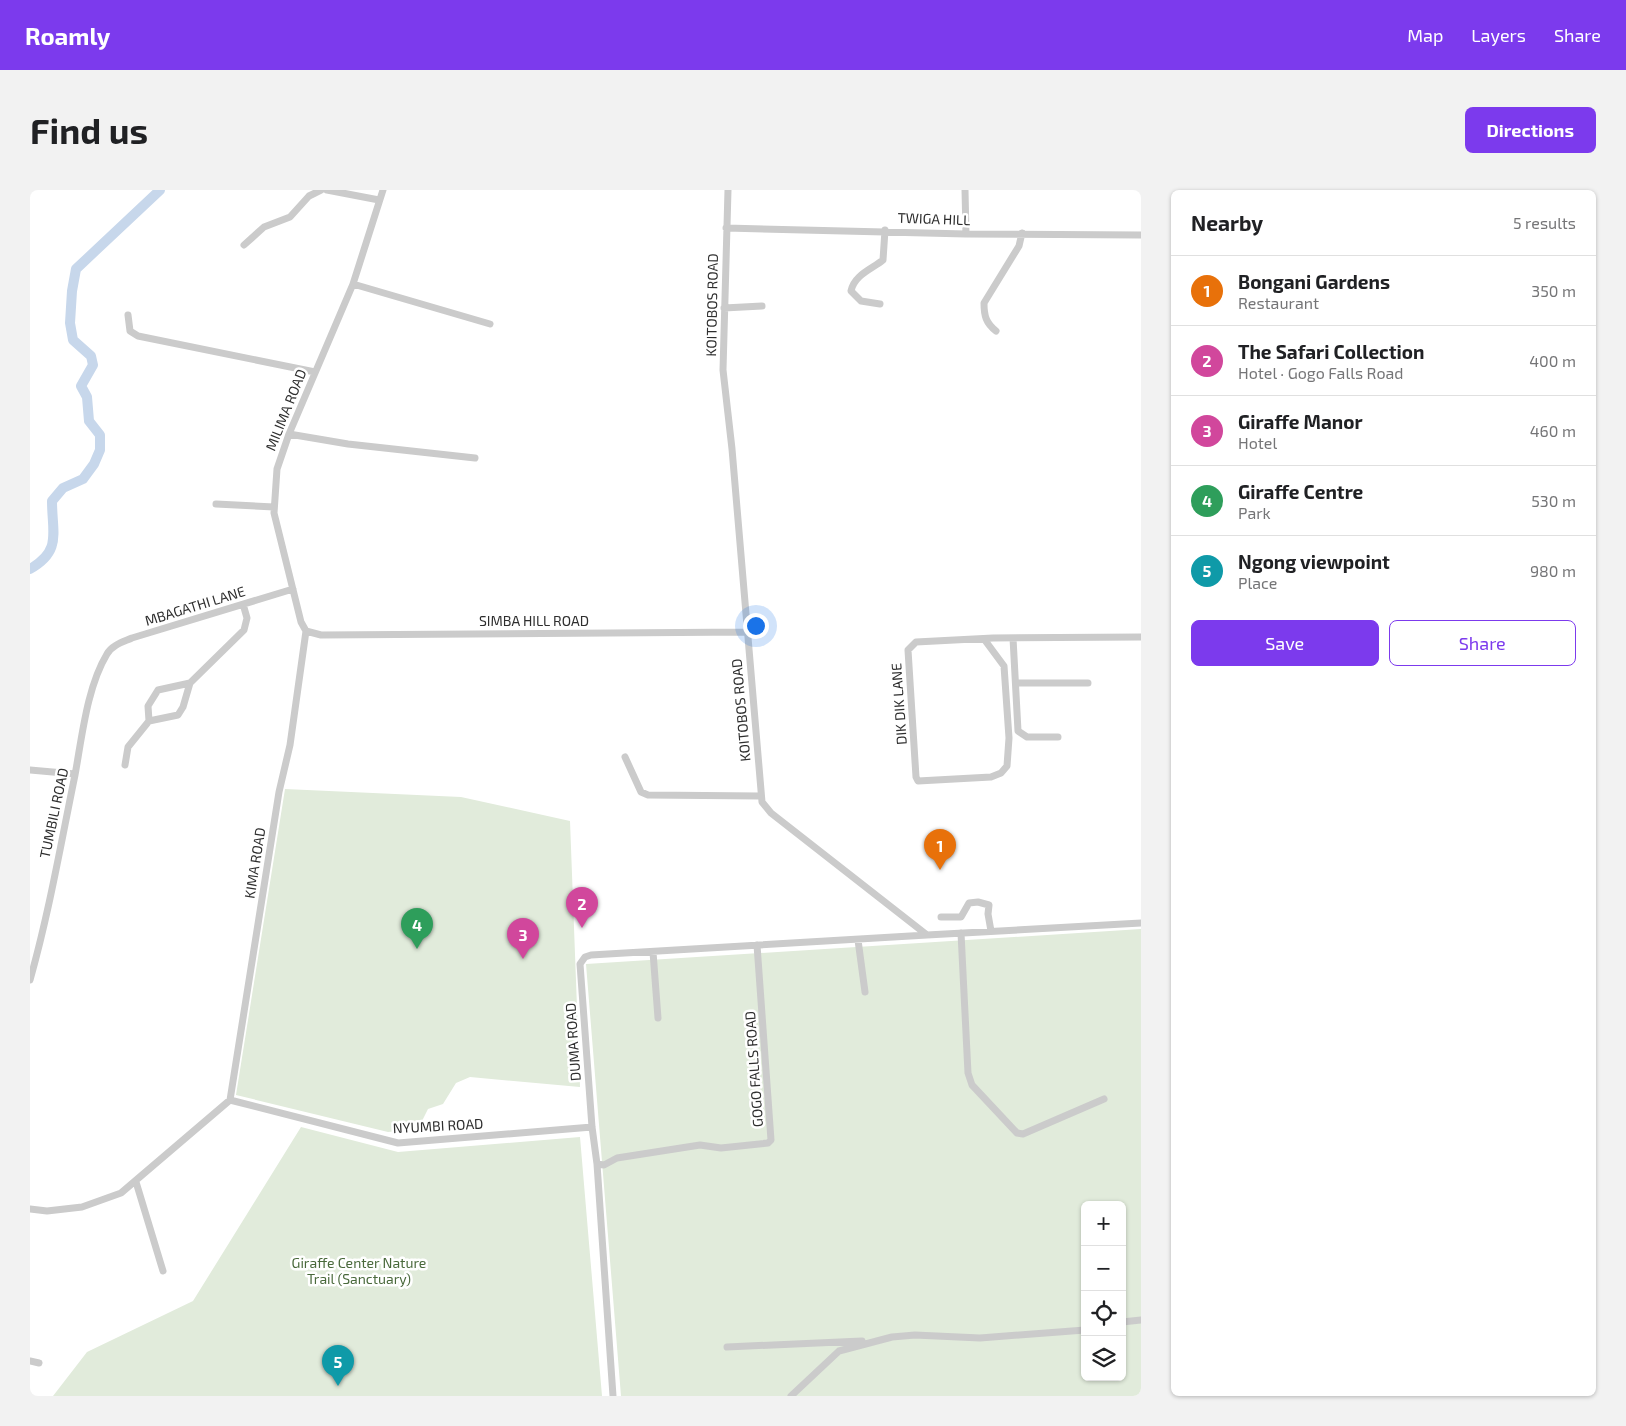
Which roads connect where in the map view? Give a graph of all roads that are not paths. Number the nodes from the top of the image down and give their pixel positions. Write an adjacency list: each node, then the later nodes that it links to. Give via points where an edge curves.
1 (322, 190): 12 (street, via 309,196 290,217 264,227)
2 (327, 190): 6 (street)
3 (383, 190): 6 (street, MILIMA ROAD)
4 (728, 190): 7 (street, KOITOBOS ROAD)
5 (965, 190): 10 (street)
6 (379, 200): 13 (street, MILIMA ROAD)
7 (726, 228): 8 (street, TWIGA HILL); 16 (street, KOITOBOS ROAD)
8 (885, 230): 10 (street, TWIGA HILL); 14 (street, via 883,260 865,272 851,291 861,301)
9 (1022, 233): 10 (street, TWIGA HILL); 11 (street, TWIGA HILL); 19 (street, via 1020,246 984,304 988,325)
10 (966, 234)
11 (1141, 234)
12 (244, 245)
13 (353, 284): 18 (street); 20 (street, MILIMA ROAD)
14 (880, 304)
15 (762, 306): 16 (street)
16 (724, 308): 28 (street, KOITOBOS ROAD, via 724,370)
17 (128, 315): 20 (street, via 130,331 138,336)
18 (490, 324)
19 (996, 331)
20 (315, 372): 21 (street, MILIMA ROAD)
21 (289, 434): 22 (street); 24 (street, MILIMA ROAD, via 277,469)
22 (474, 458)
23 (216, 504): 24 (street)
24 (274, 507): 25 (street, MILIMA ROAD)
25 (293, 589): 26 (street, MBAGATHI LANE); 27 (street, MILIMA ROAD)
26 (243, 604): 32 (street, MBAGATHI LANE, via 132,638); 34 (street, via 247,618 244,630)
27 (306, 630): 28 (street, SIMBA HILL ROAD, via 321,635); 55 (street, KIMA ROAD, via 290,745 279,792)
28 (747, 632): 42 (street, KOITOBOS ROAD)
29 (1141, 637): 30 (street, DIK DIK LANE)
30 (1014, 638): 31 (street, DIK DIK LANE); 33 (street)
31 (984, 639): 31 (street, DIK DIK LANE, via 916,642 908,650 918,781 992,777 1007,766 1009,738 1004,666)
32 (108, 652): 41 (street, TUMBILI ROAD, via 99,669 85,718)
33 (1016, 682): 35 (street); 37 (street, via 1018,731 1027,737)
34 (190, 683): 36 (street, via 178,715); 36 (street, via 158,690 148,706)
35 (1088, 683)
36 (149, 721): 39 (street, via 128,747)
37 (1058, 737)
38 (625, 757): 42 (street, via 641,792 648,795)
39 (125, 765)
40 (30, 770): 41 (street)
41 (75, 774): 51 (street, TUMBILI ROAD)
42 (760, 796): 47 (street, via 771,813)
43 (941, 917): 45 (street, via 961,916 969,903 978,902 989,905)
44 (1141, 924): 45 (street)
45 (991, 930): 46 (street)
46 (961, 933): 47 (street); 54 (street, via 968,1073 972,1085 1017,1133 1023,1134)
47 (927, 935): 48 (street)
48 (858, 940): 49 (street); 52 (street)
49 (757, 945): 50 (street); 57 (street, GOGO FALLS ROAD, via 771,1140 721,1148 700,1144)
50 (653, 952): 53 (street); 56 (street, DUMA ROAD, via 591,955 580,964)
51 (30, 980)
52 (865, 992)
53 (658, 1018)
54 (1104, 1099)
55 (230, 1100): 56 (street, NYUMBI ROAD, via 398,1143); 58 (street)
56 (592, 1127): 57 (street, DUMA ROAD)
57 (598, 1164): 68 (street, DUMA ROAD)
58 (136, 1182): 59 (street, via 121,1193 82,1207 48,1211); 60 (street)
59 (30, 1209)
60 (164, 1271)
61 (1141, 1320): 62 (street)
62 (1126, 1322)
63 (1081, 1330): 64 (street, via 980,1338 915,1335)
64 (877, 1340): 65 (street); 69 (street, via 839,1351)
65 (727, 1347)
66 (30, 1361): 67 (street)
67 (39, 1364)
68 (613, 1396)
69 (791, 1396)

